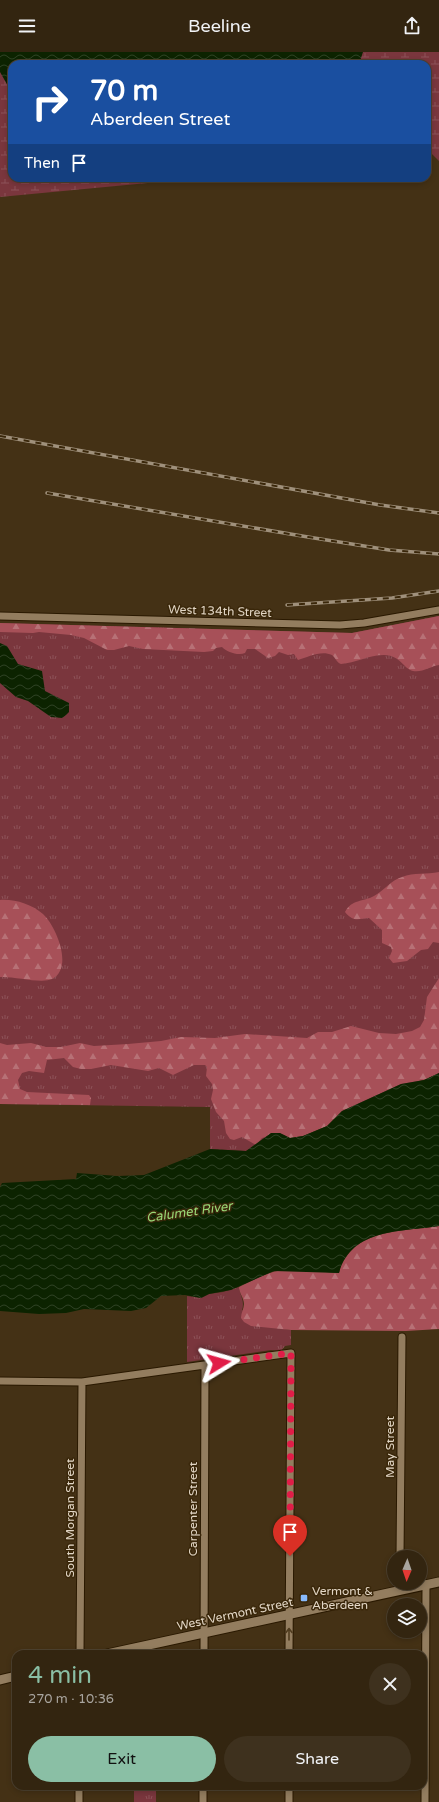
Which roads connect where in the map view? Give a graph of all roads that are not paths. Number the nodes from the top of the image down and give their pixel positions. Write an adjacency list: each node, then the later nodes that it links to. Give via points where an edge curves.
1 (439, 610): 2 (street, West 134th Street, via 340,625)
2 (0, 616)
3 (402, 1337): 7 (street, May Street)
4 (205, 1365): 6 (street); 12 (street, via 291,1353); 13 (street, Carpenter Street)
5 (0, 1381): 6 (street)
6 (82, 1382): 14 (street, South Morgan Street)
7 (400, 1550)
8 (439, 1582): 9 (street, West Vermont Street)
9 (427, 1584)
10 (387, 1589): 12 (street, West Vermont Street)
11 (426, 1590): 18 (street)
12 (289, 1615): 13 (street, West Vermont Street); 17 (street, one-way to 12)
13 (204, 1632): 15 (street, West Vermont Street); 16 (street, Carpenter Street)
14 (80, 1650)
15 (125, 1650)
16 (204, 1650)
17 (289, 1650)
18 (426, 1650)
19 (12, 1677): 20 (street)
20 (0, 1680)
21 (79, 1790): 25 (street)
22 (203, 1790): 26 (street)
23 (289, 1790): 27 (street)
24 (425, 1790): 28 (street)
25 (79, 1802)
26 (203, 1802)
27 (289, 1802)
28 (425, 1802)

